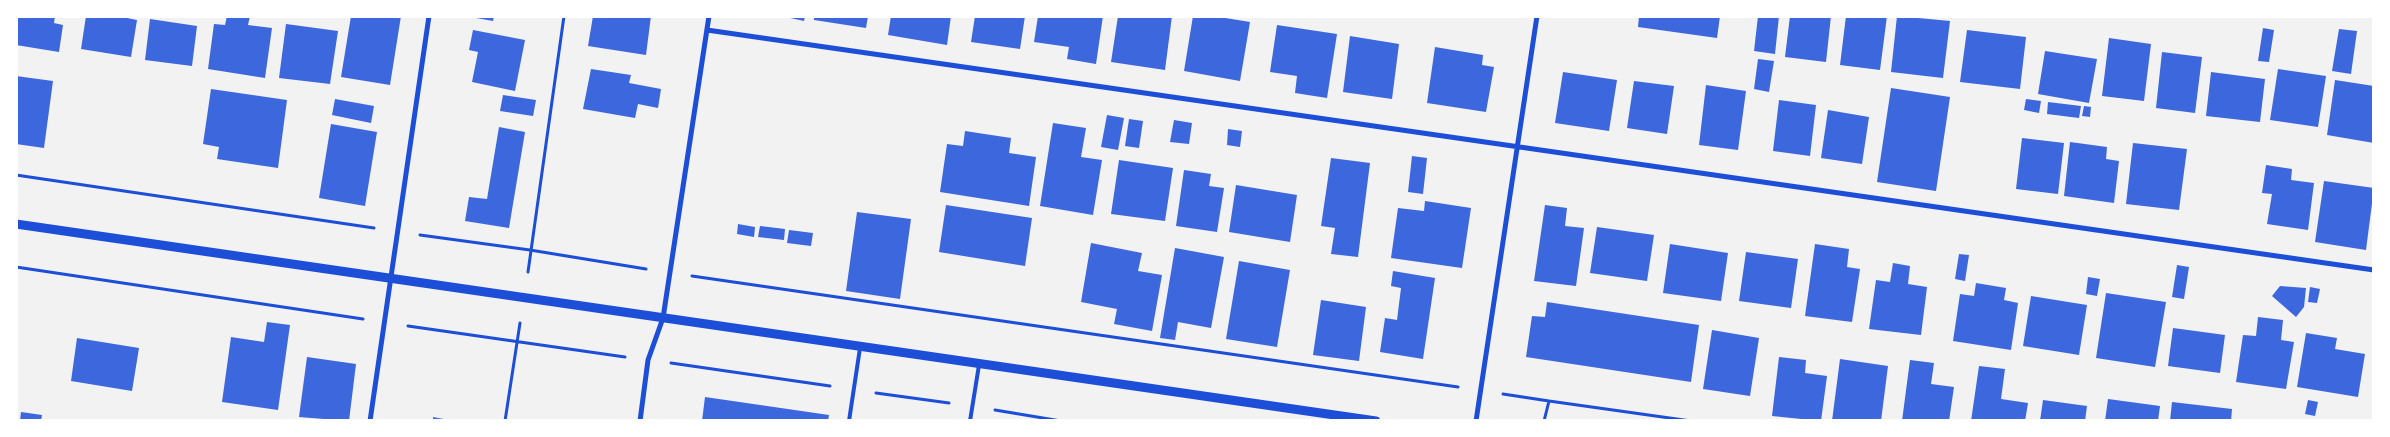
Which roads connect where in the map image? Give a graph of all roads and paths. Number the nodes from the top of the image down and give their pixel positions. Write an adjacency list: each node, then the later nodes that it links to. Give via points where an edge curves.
1 (429, 16): 9 (street)
2 (564, 16): 10 (path)
3 (709, 16): 5 (street)
4 (1537, 16): 6 (street)
5 (707, 30): 6 (street); 13 (street)
6 (1518, 146): 12 (street); 23 (street)
7 (16, 175): 9 (path)
8 (16, 224): 14 (street)
9 (398, 232): 10 (path); 14 (street)
10 (530, 250): 13 (path); 15 (path)
11 (16, 267): 17 (path)
12 (2374, 270)
13 (670, 273): 16 (street); 23 (path)
14 (390, 279): 15 (street); 17 (street)
15 (524, 297): 16 (street); 18 (path)
16 (663, 318): 19 (street); 20 (street)
17 (384, 322): 18 (path); 26 (street)
18 (517, 341): 20 (path); 27 (path)
19 (860, 348): 21 (street); 22 (lane)
20 (648, 360): 22 (path); 28 (street)
21 (978, 364): 25 (lane); 32 (street)
22 (854, 389): 25 (path); 29 (lane)
23 (1480, 390): 24 (path); 33 (street)
24 (1549, 401): 34 (path); 35 (path)
25 (972, 406): 30 (lane); 31 (path)
26 (370, 421)
27 (505, 421)
28 (640, 421)
29 (849, 421)
30 (970, 421)
31 (1061, 421)
32 (1376, 421)
33 (1476, 421)
34 (1544, 421)
35 (1691, 421)

